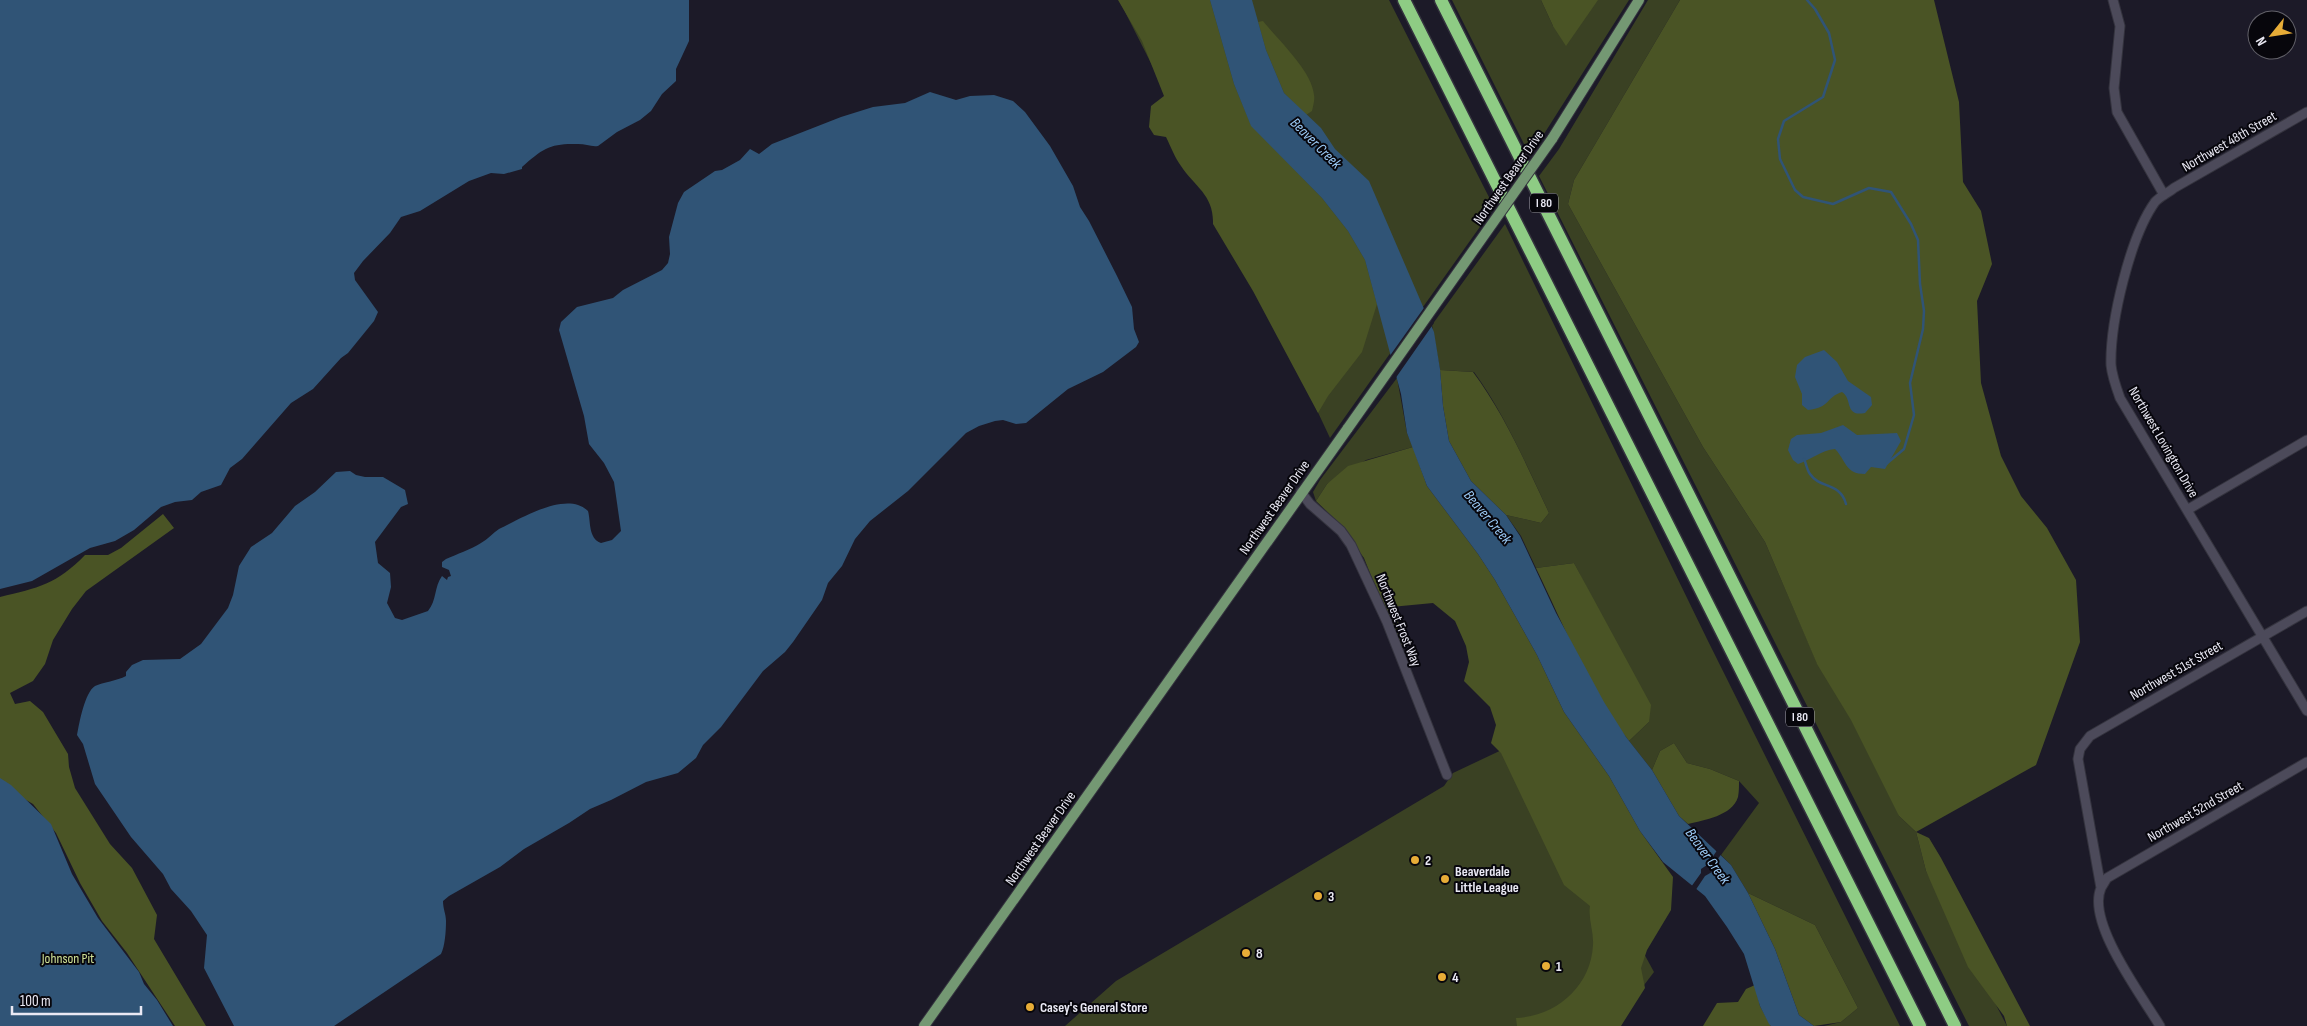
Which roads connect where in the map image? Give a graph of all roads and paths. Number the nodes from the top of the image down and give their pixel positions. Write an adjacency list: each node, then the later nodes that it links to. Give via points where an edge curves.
1 (1404, 0): 17 (highway, I 80)
2 (1441, 0): 18 (highway, I 80)
3 (1639, 0): 8 (main road, Northwest Beaver Drive, bridge, via 1552,139)
4 (2113, 0): 6 (street, via 2120,26 2114,88 2117,112)
5 (2307, 112): 6 (street, Northwest 48th Street)
6 (2164, 195): 9 (street, Northwest Lovington Drive, via 2156,201 2146,219 2127,267 2111,366 2120,398)
7 (2307, 440): 9 (street)
8 (1301, 492): 14 (street, Northwest Frost Way, via 1341,531 1362,566); 16 (main road, Northwest Beaver Drive)
9 (2187, 510): 11 (street, Northwest Lovington Drive)
10 (2307, 611): 11 (street, Northwest 51st Street)
11 (2261, 636): 12 (street, Northwest Lovington Drive); 15 (street, Northwest 51st Street, via 2090,736 2080,749 2079,768)
12 (2307, 712)
13 (2307, 762): 15 (street, Northwest 52nd Street, via 2106,878)
14 (1447, 774)
15 (2100, 888): 19 (street, via 2100,921 2109,942)
16 (927, 1025)
17 (1920, 1026)
18 (1955, 1026)
19 (2160, 1026)

